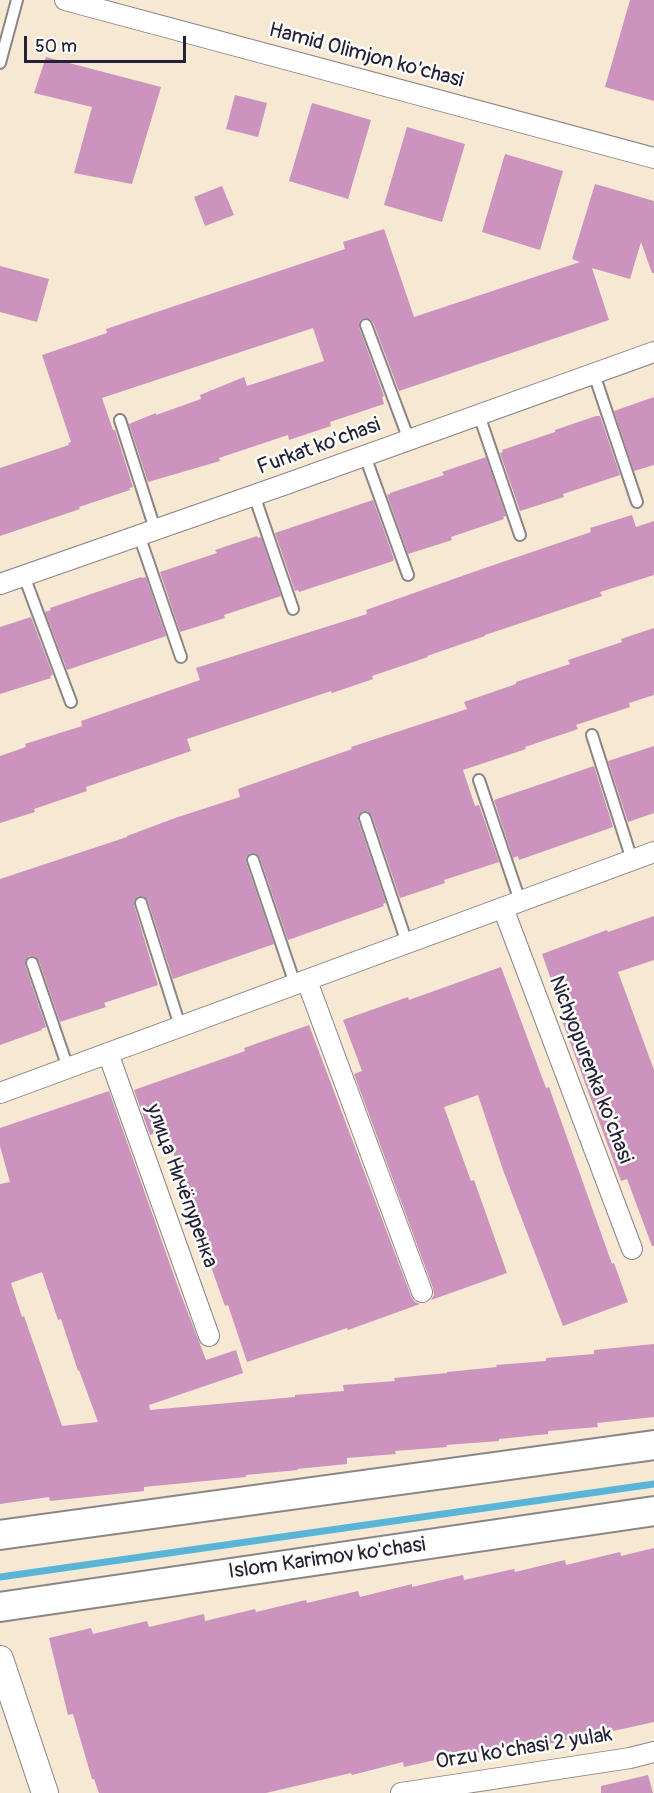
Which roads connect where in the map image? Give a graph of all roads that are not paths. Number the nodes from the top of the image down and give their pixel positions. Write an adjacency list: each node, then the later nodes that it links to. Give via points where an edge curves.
1 (17, 0): 3 (lane)
2 (65, 0): 4 (street, Hamid Olimjon ko'chasi)
3 (0, 63)
4 (654, 158)
5 (366, 325): 10 (lane)
6 (654, 352): 7 (street, Furkat ko'chasi)
7 (594, 374): 8 (street, Furkat ko'chasi); 13 (lane)
8 (478, 415): 10 (street, Furkat ko'chasi); 15 (lane)
9 (120, 420): 14 (lane)
10 (409, 440): 11 (street, Furkat ko'chasi)
11 (365, 456): 12 (street, Furkat ko'chasi); 16 (lane)
12 (254, 495): 14 (street, Furkat ko'chasi); 19 (lane)
13 (637, 502)
14 (147, 532): 17 (street, Furkat ko'chasi); 20 (lane)
15 (520, 535)
16 (408, 575)
17 (24, 576): 18 (street, Furkat ko'chasi); 21 (lane)
18 (0, 584)
19 (293, 609)
20 (182, 657)
21 (71, 702)
22 (592, 735): 27 (lane)
23 (479, 780): 29 (lane)
24 (365, 818): 30 (lane)
25 (654, 852): 27 (street)
26 (253, 860): 32 (lane)
27 (632, 860): 29 (street)
28 (141, 903): 33 (lane)
29 (511, 904): 30 (street); 37 (street, Nichyopurenka ko'chasi)
30 (407, 943): 32 (street)
31 (32, 963): 35 (lane)
32 (301, 982): 33 (street); 38 (street)
33 (180, 1026): 34 (street)
34 (108, 1053): 35 (street); 39 (street, улица Ничёпуренка)
35 (68, 1068): 36 (street)
36 (0, 1093)
37 (632, 1249)
38 (422, 1292)
39 (209, 1336)
40 (654, 1445): 42 (main road)
41 (654, 1511): 43 (main road, Islom Karimov ko'chasi)
42 (0, 1535)
43 (0, 1607)
44 (0, 1659): 46 (street)
45 (654, 1752): 47 (street, Orzu ko'chasi 2 yulak)
46 (45, 1793)
47 (400, 1793)

